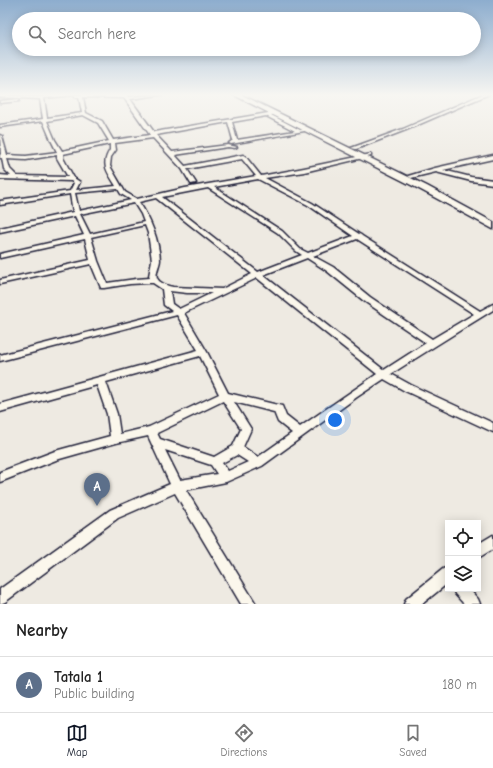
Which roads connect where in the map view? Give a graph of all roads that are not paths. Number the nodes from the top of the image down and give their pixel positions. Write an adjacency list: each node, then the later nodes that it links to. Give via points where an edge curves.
1 (28, 122): 11 (street)
2 (45, 122): 20 (street)
3 (100, 122): 17 (street)
4 (145, 122): 13 (street)
5 (224, 122): 10 (street)
6 (230, 122): 15 (street)
7 (286, 122): 12 (highway)
8 (302, 122): 19 (highway)
9 (423, 122): 19 (street, via 382,140)
10 (214, 124): 13 (street); 15 (street, via 218,124)
11 (0, 126)
12 (303, 131): 16 (street); 22 (highway)
13 (153, 135): 17 (street); 21 (street)
14 (0, 136): 23 (street)
15 (234, 137): 16 (street); 18 (street)
16 (245, 141): 18 (street)
17 (112, 142): 20 (street); 38 (street, via 112,152 108,157 107,166)
18 (233, 145): 21 (street); 24 (street)
19 (354, 148): 22 (highway)
20 (60, 152): 23 (street, via 24,159); 34 (street, via 60,158)
21 (171, 154): 26 (street)
22 (365, 156): 29 (street); 30 (highway); 47 (highway)
23 (2, 157): 32 (street)
24 (243, 157): 26 (street); 28 (street)
25 (493, 157): 27 (street)
26 (184, 168): 36 (street)
27 (434, 170): 30 (street); 35 (street)
28 (254, 172): 29 (street); 33 (street)
29 (275, 176): 33 (street)
30 (411, 176): 45 (highway)
31 (0, 177): 32 (street)
32 (16, 178): 34 (street)
33 (260, 178): 37 (street); 49 (street, via 310,204)
34 (72, 179): 40 (street, via 76,182)
35 (493, 182)
36 (193, 184): 37 (street); 39 (street)
37 (210, 186): 39 (street); 52 (street, via 280,232 298,250)
38 (121, 190): 40 (street); 42 (street)
39 (185, 190): 41 (street)
40 (72, 192): 43 (street); 44 (street)
41 (157, 196): 42 (street); 54 (street)
42 (135, 200): 44 (street); 46 (street)
43 (0, 203)
44 (77, 214): 48 (street); 50 (street)
45 (493, 218)
46 (147, 223): 50 (street); 55 (street, via 156,260)
47 (493, 226)
48 (1, 230)
49 (359, 236): 52 (street); 61 (street)
50 (88, 237): 51 (street); 53 (street)
51 (0, 256)
52 (309, 256): 54 (street); 62 (street)
53 (94, 261): 55 (street, via 104,286); 56 (street)
54 (256, 275): 58 (street); 65 (street)
55 (154, 278): 57 (street)
56 (0, 282)
57 (166, 288): 58 (street, via 198,292); 60 (street, via 168,305)
58 (225, 291): 60 (street)
59 (493, 307): 61 (street)
60 (179, 312): 63 (street); 64 (street)
61 (481, 315): 62 (street)
62 (432, 343): 65 (street)
63 (203, 352): 66 (street); 67 (street)
64 (0, 358)
65 (385, 375): 69 (street); 71 (street)
66 (100, 380): 68 (street); 72 (street, via 112,414)
67 (225, 396): 70 (street); 71 (street, via 278,409 282,419); 74 (street, via 246,430)
68 (0, 408)
69 (492, 426)
70 (151, 431): 72 (street); 73 (street)
71 (300, 433): 76 (street)
72 (116, 439): 77 (street, via 55,456)
73 (158, 443): 75 (street); 79 (street)
74 (237, 449): 75 (street); 76 (street)
75 (215, 462): 78 (street)
76 (258, 463): 78 (street)
77 (0, 477)
78 (226, 478): 79 (street)
79 (177, 486): 84 (street, via 114,514); 85 (street)
80 (493, 541): 81 (street)
81 (481, 550)
82 (445, 577): 86 (street)
83 (463, 592): 87 (street)
84 (0, 597)
85 (249, 604)
86 (411, 604)
87 (473, 604)

